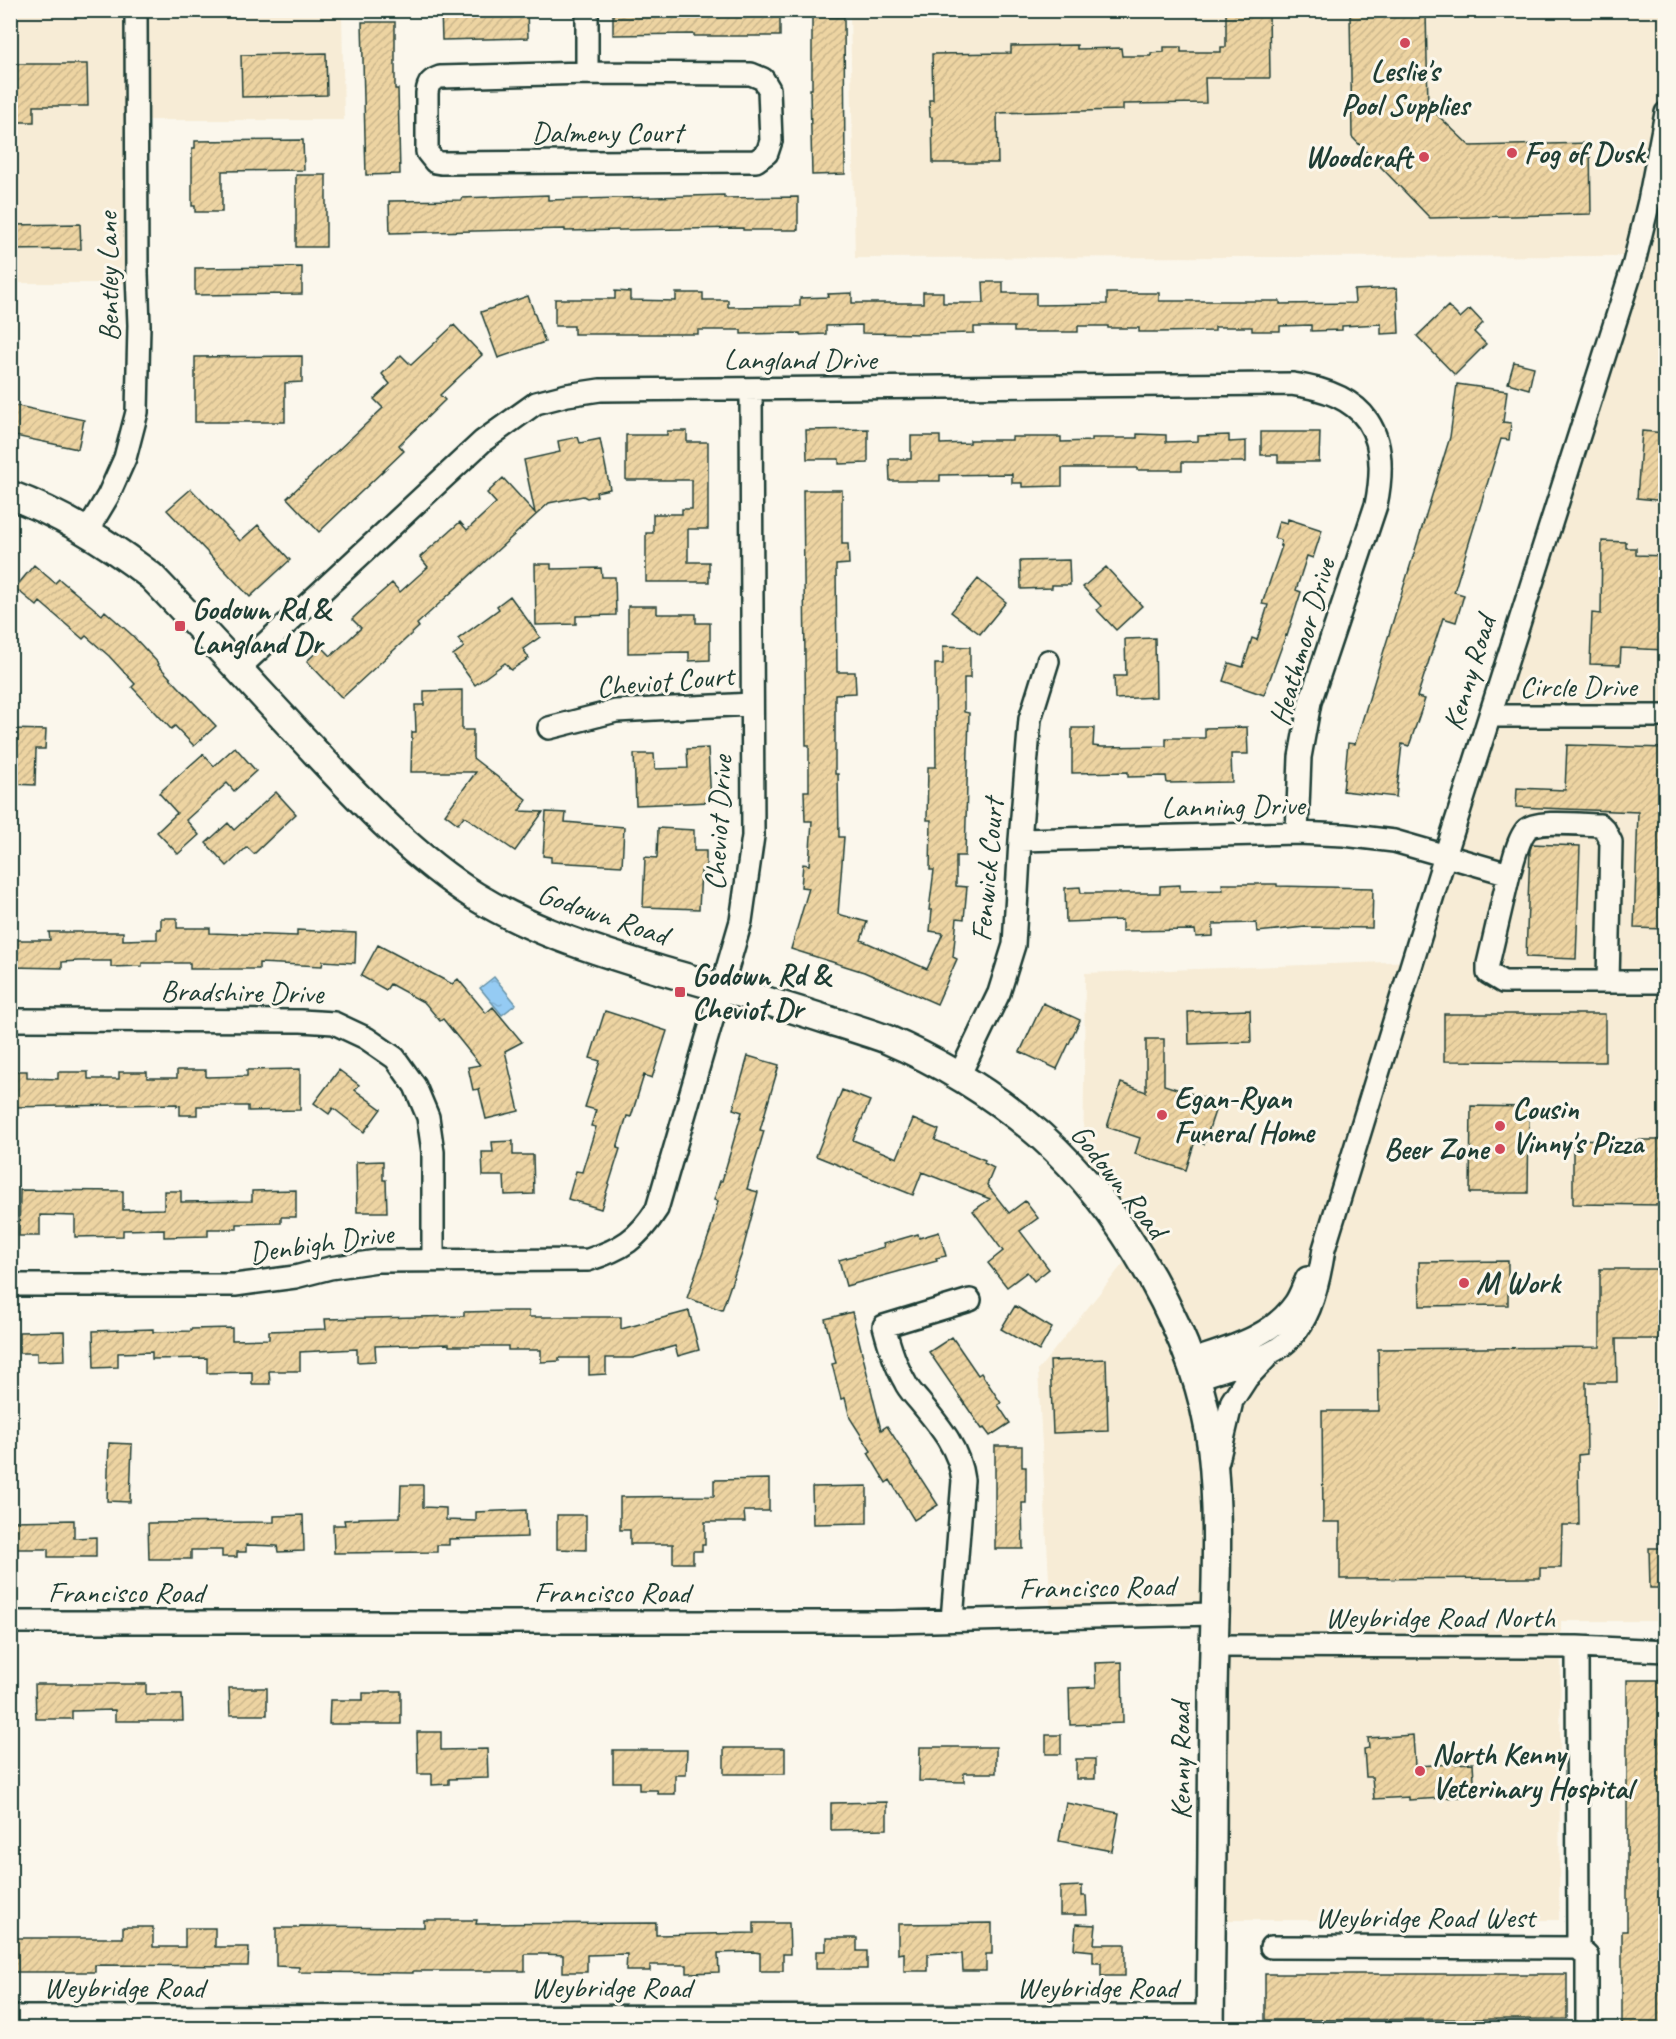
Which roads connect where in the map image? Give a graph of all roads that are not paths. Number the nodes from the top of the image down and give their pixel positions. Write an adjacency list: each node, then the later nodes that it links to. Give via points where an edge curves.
1 (136, 10): 8 (street, Bentley Lane, via 137,412 125,458)
2 (587, 10): 3 (street, Dalmeny Court)
3 (587, 73): 3 (street, Dalmeny Court, via 751,74 770,89 771,141 767,153 756,160 441,163 427,152 427,93 432,79)
4 (1665, 113): 12 (street, Kenny Road, via 1634,263)
5 (751, 390): 7 (street, Langland Drive, via 1292,384 1312,387 1351,402 1366,417 1381,460); 10 (street, Langland Drive, via 600,390 536,404 483,441); 11 (street, Cheviot Drive)
6 (10, 495): 8 (main road, Godown Road)
7 (1376, 505): 15 (street, Heathmoor Drive, via 1310,702 1300,757)
8 (87, 531): 10 (main road, Godown Road, via 151,576)
9 (1048, 661): 16 (street, Fenwick Court, via 1030,719)
10 (238, 669): 21 (main road, Godown Road, via 363,803 422,857 477,897 518,920 583,946)
11 (752, 704): 14 (street, Cheviot Court, via 616,711); 21 (street, Cheviot Drive, via 753,836 741,921)
12 (1491, 716): 13 (street, Circle Drive); 17 (street, Kenny Road)
13 (1665, 716)
14 (549, 728)
15 (1297, 833): 16 (street, Lanning Drive); 17 (street, Lanning Drive, via 1394,841)
16 (1020, 840): 23 (street, Fenwick Court, via 1014,945 999,993)
17 (1445, 856): 18 (street, Lanning Drive); 25 (street, Kenny Road)
18 (1509, 874): 19 (street, via 1488,973 1503,982); 19 (street, via 1530,825 1600,825 1605,830 1611,842)
19 (1608, 982): 20 (street)
20 (1665, 982)
21 (723, 988): 23 (main road, Godown Road, via 881,1037); 24 (street, Cheviot Drive, via 657,1209)
22 (10, 1020): 26 (street, Bradshire Drive, via 301,1021 334,1023 366,1038 395,1058 415,1086 428,1118 433,1152)
23 (959, 1076): 30 (main road, Godown Road, via 1042,1137 1084,1181 1153,1280)
24 (634, 1239): 26 (street, Denbigh Drive, via 588,1260)
25 (1324, 1249): 29 (street, Kenny Road, via 1321,1272 1302,1325); 30 (street, Kenny Road, via 1284,1317 1270,1329)
26 (433, 1260): 27 (street, Denbigh Drive, via 377,1262 235,1285)
27 (10, 1285)
28 (970, 1300): 33 (street, via 884,1326 905,1383 940,1427 961,1464)
29 (1272, 1352): 30 (street, Kenny Road); 31 (street, Kenny Road, via 1232,1401 1223,1433)
30 (1193, 1370): 31 (main road, Kenny Road, via 1211,1446)
31 (1215, 1494): 32 (main road, Kenny Road)
32 (1214, 1614): 33 (street, Francisco Road); 35 (main road, Kenny Road)
33 (952, 1620): 34 (street, Francisco Road)
34 (10, 1622)
35 (1214, 1646): 36 (street, Weybridge Road North); 41 (main road, Kenny Road)
36 (1577, 1647): 37 (street, Weybridge Road North); 39 (street, Weybridge Road West)
37 (1665, 1652)
38 (1271, 1947): 39 (street, Weybridge Road West)
39 (1578, 1948): 42 (street, Weybridge Road West, via 1587,1956)
40 (10, 2017): 41 (street, Weybridge Road)
41 (1210, 2022)
42 (1587, 2028)

